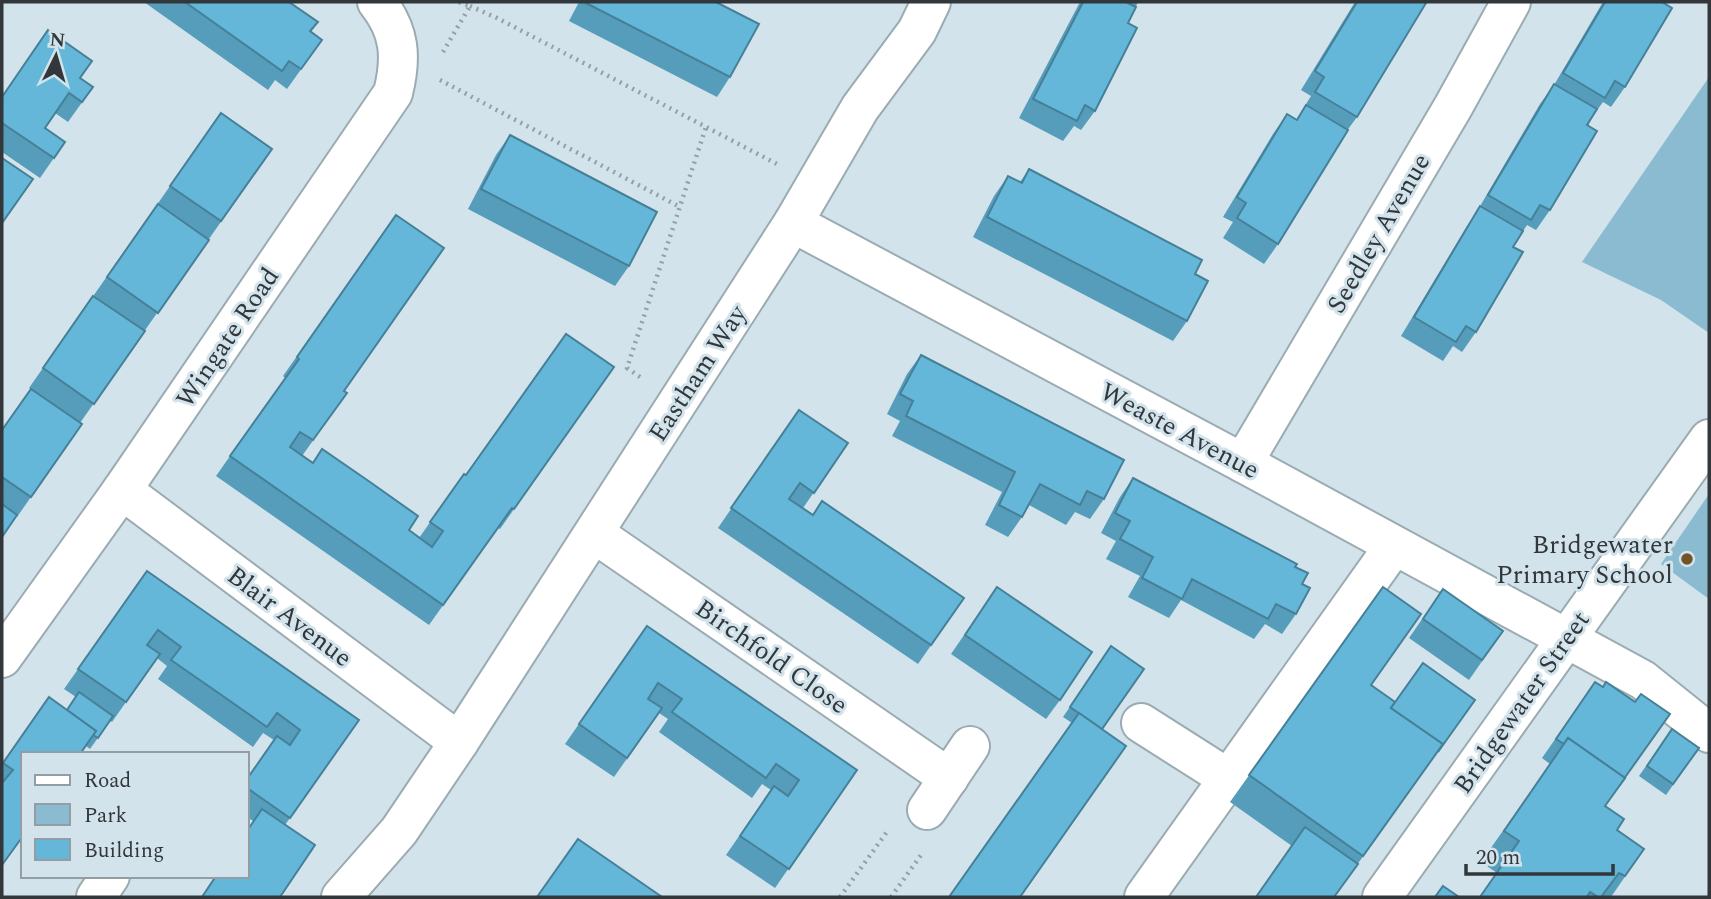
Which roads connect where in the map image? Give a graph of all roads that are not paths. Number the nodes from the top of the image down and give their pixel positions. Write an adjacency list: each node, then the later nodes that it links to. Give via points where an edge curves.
1 (377, 2): 7 (street, Wingate Road, via 395,31 398,73 393,93)
2 (932, 2): 4 (street, Eastham Way, via 917,31 860,108)
3 (1511, 2): 6 (street, Seedley Avenue)
4 (793, 223): 6 (street, Weaste Avenue); 8 (street, Eastham Way)
5 (1709, 439): 10 (street, Bridgewater Street)
6 (1243, 463): 9 (street, Weaste Avenue)
7 (122, 491): 11 (street, Wingate Road); 14 (street, Blair Avenue)
8 (595, 534): 14 (street, Eastham Way); 16 (street, Birchfold Close)
9 (1394, 546): 10 (street, Weaste Avenue); 17 (street)
10 (1567, 638): 13 (street, Weaste Avenue, via 1643,680); 23 (street, Bridgewater Street)
11 (2, 658)
12 (1141, 723): 17 (street)
13 (1709, 733)
14 (459, 743): 21 (street, Eastham Way, via 399,831)
15 (970, 746): 16 (street)
16 (949, 778): 18 (street)
17 (1228, 779): 22 (street)
18 (927, 810)
19 (109, 878): 20 (street)
20 (96, 897)
21 (341, 897)
22 (1144, 897)
23 (1382, 897)

